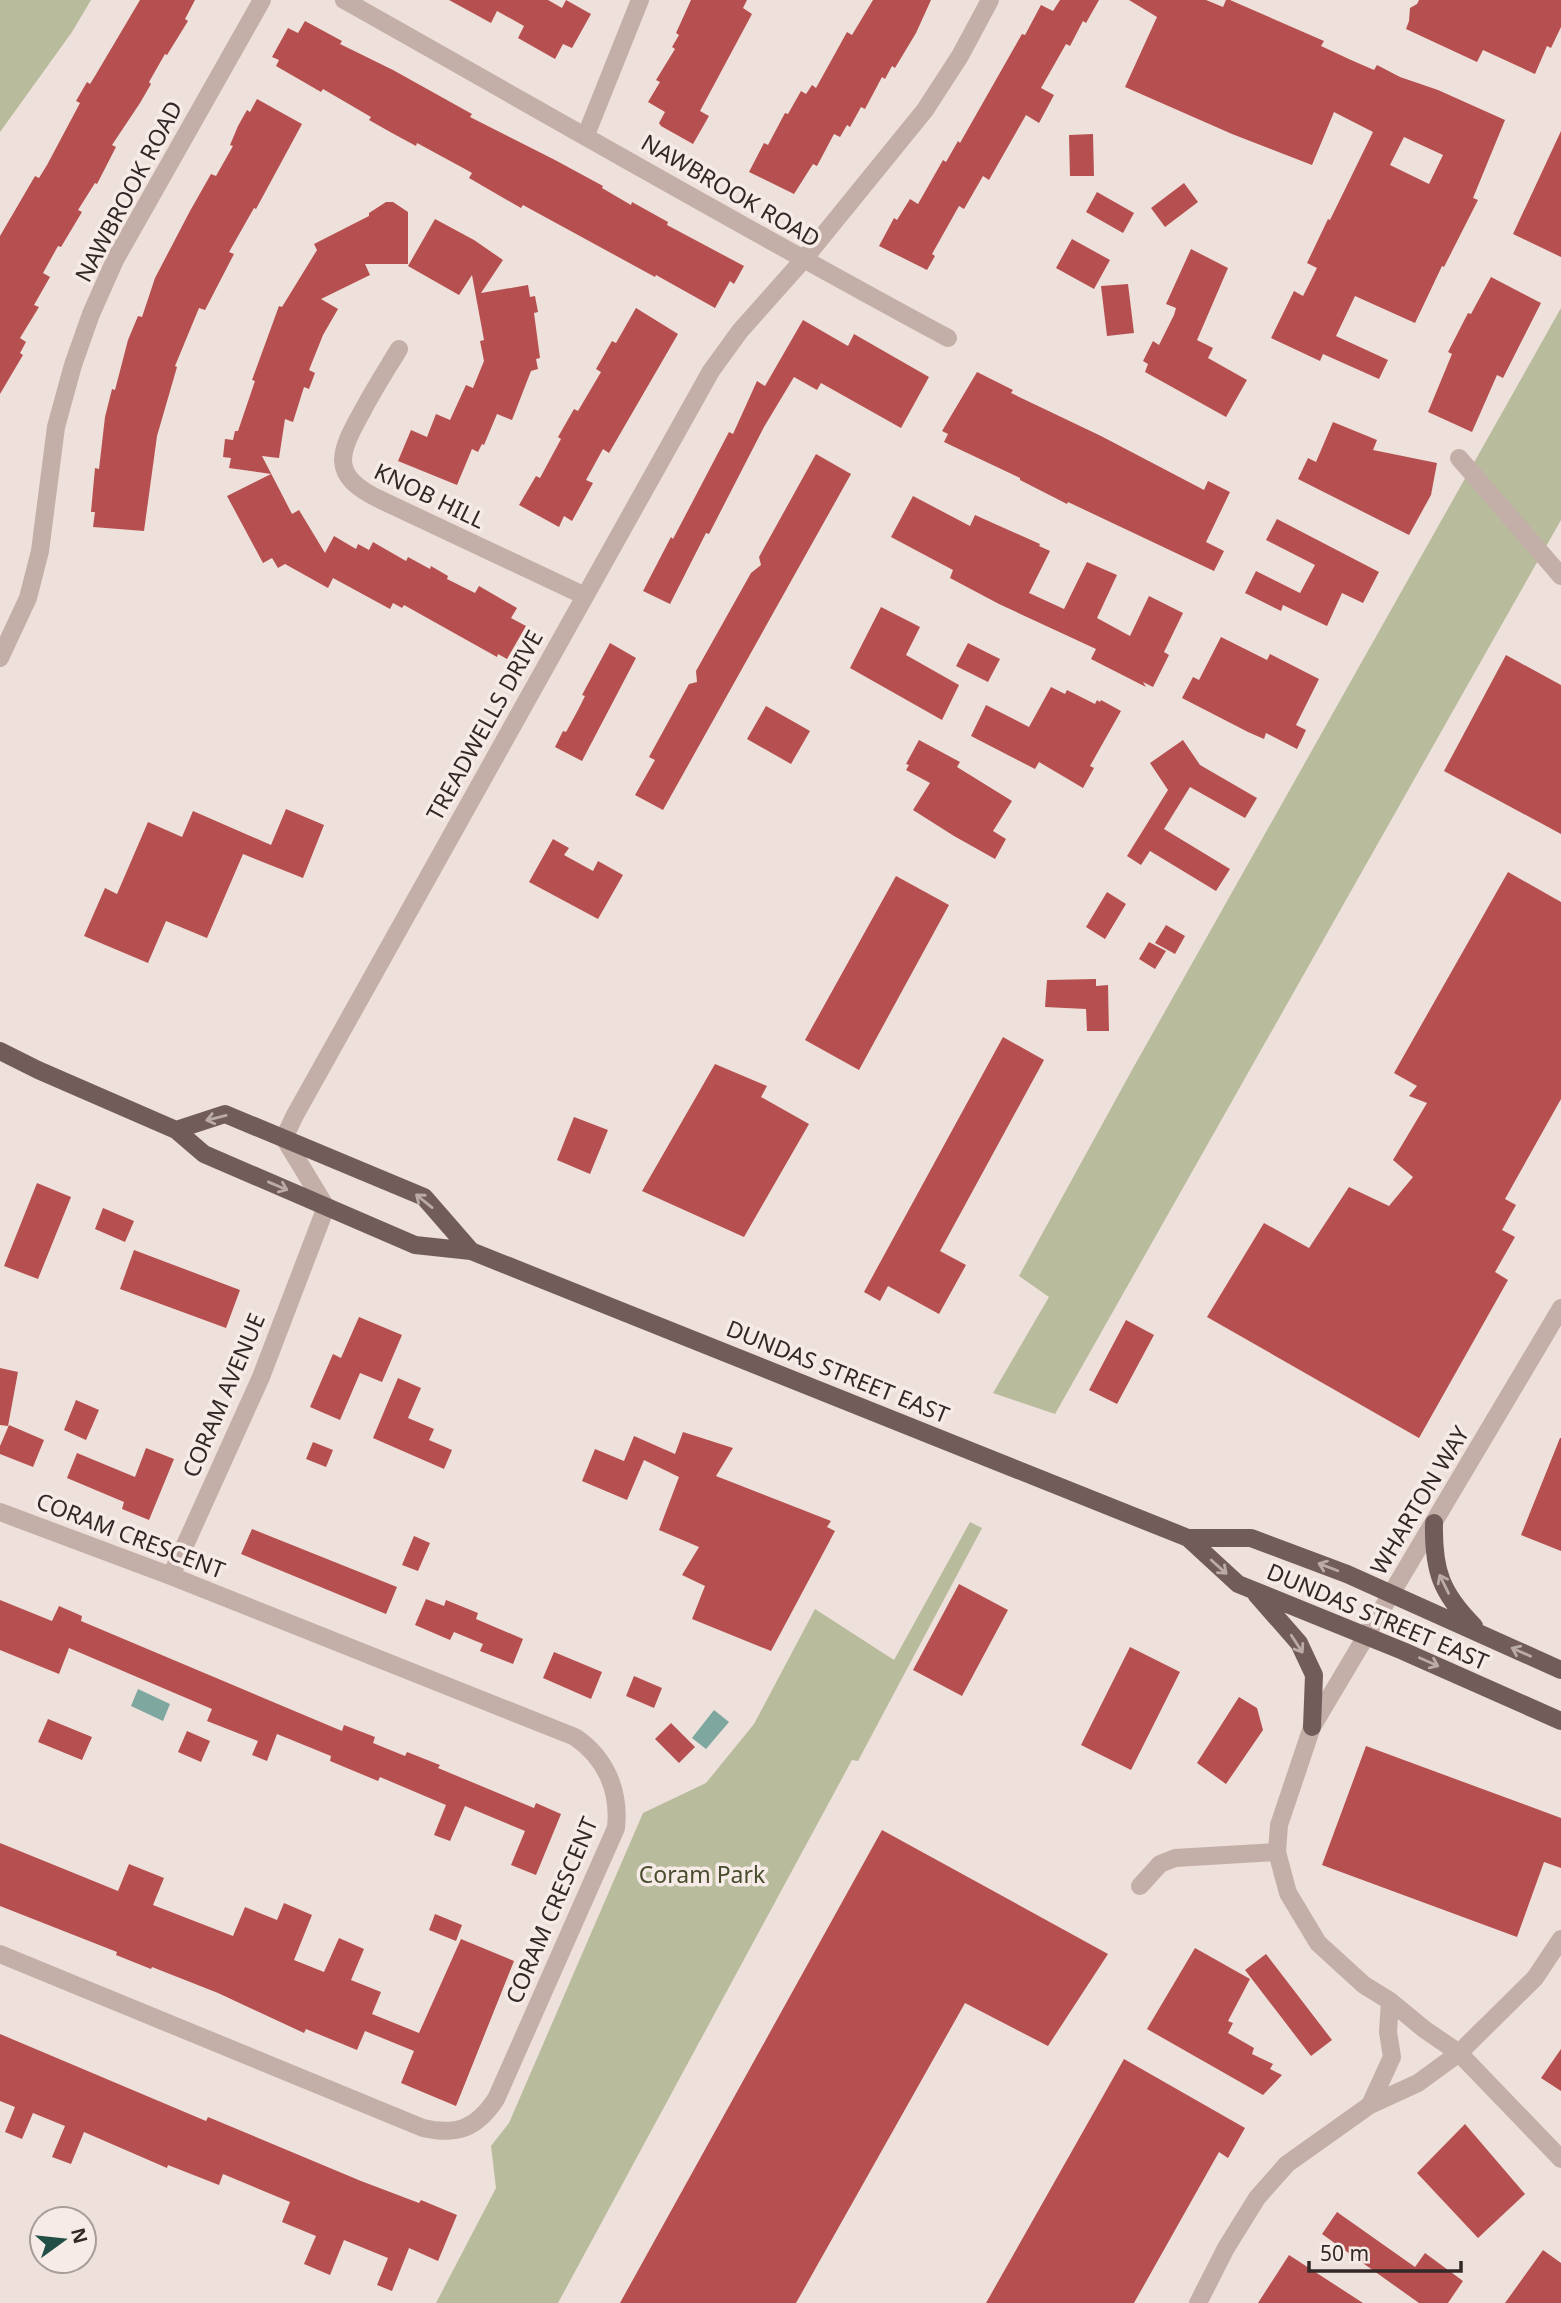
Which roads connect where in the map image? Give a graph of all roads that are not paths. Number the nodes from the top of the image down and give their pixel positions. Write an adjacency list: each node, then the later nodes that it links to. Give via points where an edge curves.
1 (262, 0): 12 (street, NAWBROOK ROAD, via 115,260 92,314 56,426 40,551 28,598)
2 (344, 0): 5 (street, NAWBROOK ROAD)
3 (640, 0): 5 (street)
4 (990, 0): 6 (street, TREADWELLS DRIVE, via 925,110)
5 (586, 135): 6 (street, NAWBROOK ROAD)
6 (804, 260): 7 (street, NAWBROOK ROAD); 11 (street, TREADWELLS DRIVE, via 711,371)
7 (948, 338)
8 (399, 349): 11 (street, KNOB HILL, via 345,444 344,468 352,482 364,492)
9 (1459, 458): 10 (street)
10 (1561, 576)
11 (585, 596): 15 (street, TREADWELLS DRIVE)
12 (0, 658)
13 (0, 1051): 14 (main road, DUNDAS STREET EAST)
14 (176, 1130): 15 (main road, DUNDAS STREET EAST, one-way to 14, via 226,1114); 16 (main road, DUNDAS STREET EAST, one-way to 16, via 205,1154)
15 (284, 1138): 16 (street); 17 (main road, DUNDAS STREET EAST, one-way to 15, via 424,1197)
16 (326, 1207): 17 (main road, DUNDAS STREET EAST, via 415,1245); 22 (street, CORAM AVENUE, via 261,1377)
17 (471, 1251): 21 (main road, DUNDAS STREET EAST)
18 (1561, 1308): 20 (street, WHARTON WAY)
19 (0, 1512): 22 (street, CORAM CRESCENT)
20 (1434, 1523): 24 (street, WHARTON WAY); 25 (main road, one-way to 20, via 1458,1610 1441,1582 1433,1553)
21 (1188, 1538): 23 (main road, DUNDAS STREET EAST, one-way to 23, via 1238,1584); 24 (main road, DUNDAS STREET EAST, one-way to 21, via 1251,1538)
22 (171, 1576): 33 (street, CORAM CRESCENT, via 575,1737 589,1746 605,1768 618,1808 615,1828 496,2099 483,2116 462,2129 440,2132 423,2128)
23 (1254, 1591): 26 (main road, DUNDAS STREET EAST); 29 (main road, one-way to 29, via 1298,1643 1314,1675)
24 (1391, 1593): 25 (main road, DUNDAS STREET EAST); 26 (street, WHARTON WAY)
25 (1481, 1634): 27 (main road, DUNDAS STREET EAST, one-way to 25)
26 (1366, 1637): 28 (main road, DUNDAS STREET EAST, one-way to 28); 29 (street, WHARTON WAY)
27 (1561, 1670)
28 (1561, 1721)
29 (1312, 1727): 30 (street, WHARTON WAY, via 1279,1825)
30 (1278, 1852): 31 (street, via 1175,1858 1160,1864); 34 (street, WHARTON WAY, via 1288,1893 1318,1943 1364,1985)
31 (1140, 1886)
32 (1561, 1939): 35 (street, via 1535,1978)
33 (0, 1954)
34 (1390, 2000): 35 (street, WHARTON WAY); 36 (street, via 1392,2057)
35 (1459, 2053): 36 (street, via 1418,2082); 37 (street, WHARTON WAY)
36 (1370, 2105): 38 (street, via 1287,2164 1258,2198)
37 (1561, 2159)
38 (1198, 2303)

